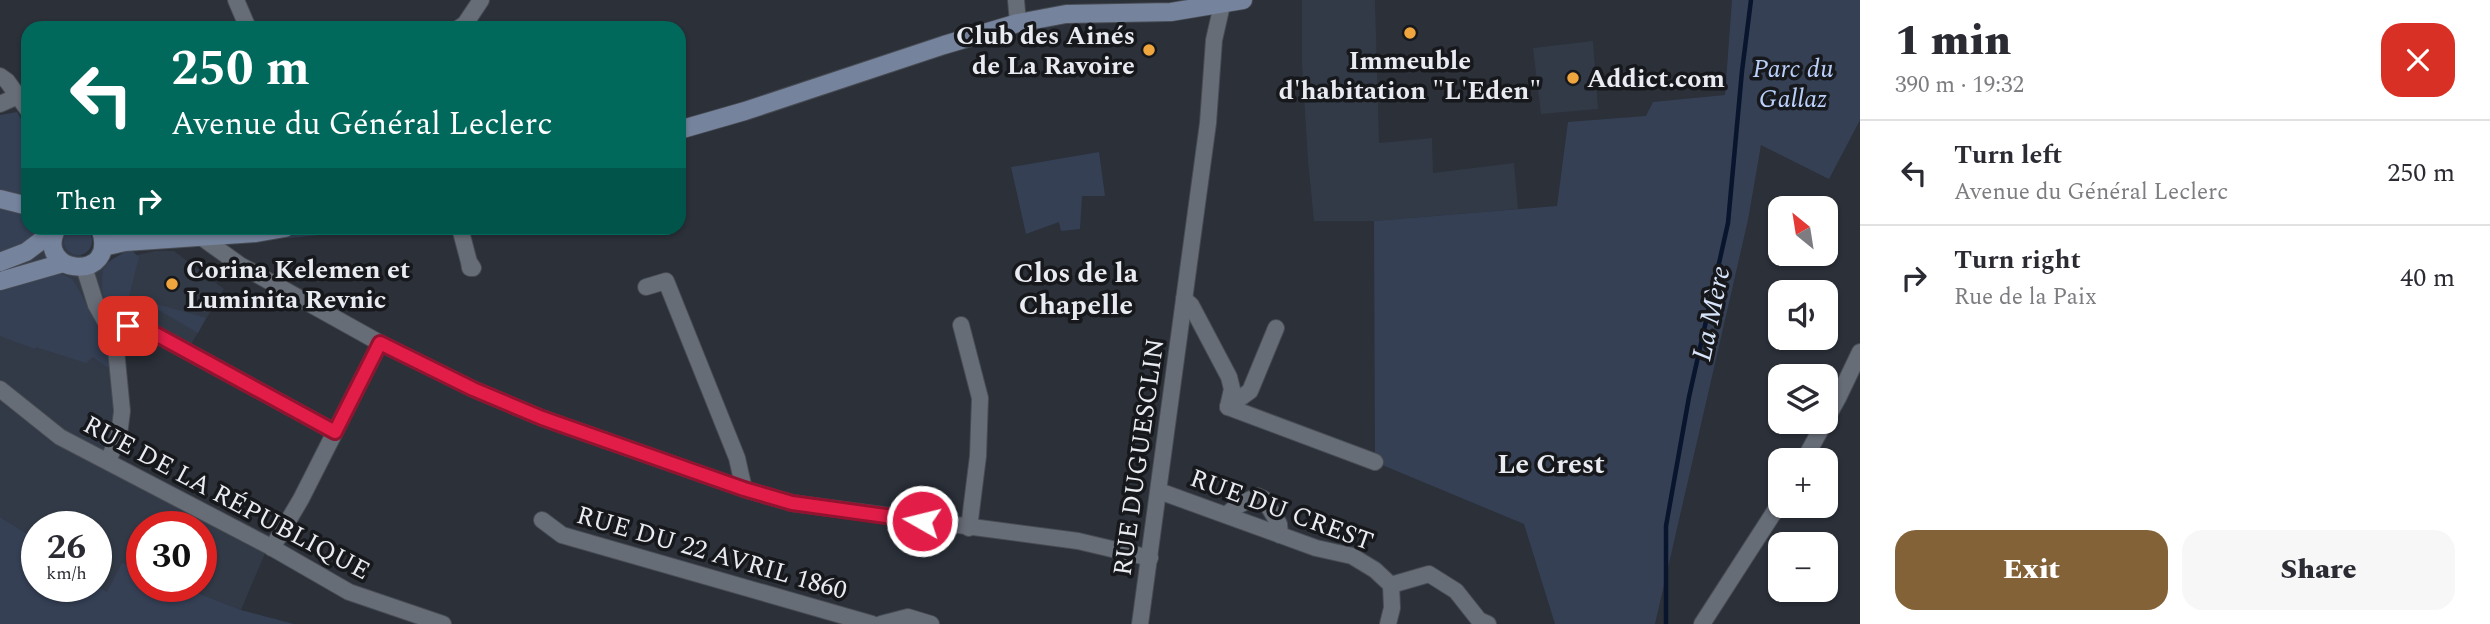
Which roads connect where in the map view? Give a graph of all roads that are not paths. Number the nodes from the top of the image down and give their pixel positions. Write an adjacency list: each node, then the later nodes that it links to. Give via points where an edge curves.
1 (236, 0): 6 (street)
2 (481, 0): 7 (street)
3 (1016, 0): 8 (street)
4 (1243, 0): 5 (main road)
5 (1223, 2): 8 (main road, via 1171,12 1066,15); 29 (street, RUE DUGUESCLIN, via 1214,40 1208,123)
6 (245, 21)
7 (466, 21)
8 (1018, 23): 13 (main road)
9 (0, 76): 10 (street)
10 (18, 96): 11 (street); 12 (street)
11 (21, 100)
12 (0, 104)
13 (686, 128)
14 (0, 199): 15 (main road)
15 (21, 204)
16 (48, 235): 23 (main road)
17 (55, 235): 25 (main road, via 53,249)
18 (101, 235): 22 (main road)
19 (228, 235): 21 (main road)
20 (462, 235): 24 (street)
21 (201, 237): 22 (main road); 33 (street, via 240,265)
22 (103, 247): 26 (main road, via 97,260)
23 (0, 262)
24 (468, 262)
25 (63, 263): 26 (main road); 27 (main road)
26 (84, 267): 31 (street)
27 (0, 281)
28 (646, 287): 41 (street, via 666,281 737,458)
29 (1184, 299): 36 (street, via 1229,377); 42 (street, RUE DUGUESCLIN)
30 (961, 325): 46 (street, via 981,398)
31 (109, 328): 37 (street, via 139,325); 39 (street, via 116,350 122,411 119,435)
32 (1276, 328): 36 (street, via 1250,391)
33 (380, 343): 37 (street); 41 (street, via 542,418)
34 (1860, 352): 38 (street)
35 (0, 389): 39 (street, RUE DE LA RÉPUBLIQUE, via 60,437)
36 (1228, 407): 40 (street)
37 (335, 432): 48 (street)
38 (1811, 448)
39 (108, 461): 48 (street, RUE DE LA RÉPUBLIQUE)
40 (1375, 462)
41 (744, 489): 46 (street, via 792,503)
42 (1159, 491): 43 (street, RUE DU CREST); 49 (street, RUE DUGUESCLIN)
43 (1226, 515): 47 (street, RUE DU CREST); 47 (street, via 1257,496 1264,499 1279,524)
44 (1770, 518): 58 (street)
45 (542, 520): 52 (street, RUE DU 22 AVRIL 1860, via 562,535)
46 (970, 528): 49 (street, via 1077,541)
47 (1280, 535): 50 (street, RUE DU CREST, via 1352,556)
48 (272, 548): 51 (street, RUE DE LA RÉPUBLIQUE, via 349,592)
49 (1150, 558): 55 (street, RUE DUGUESCLIN)
50 (1391, 584): 56 (street); 57 (street, RUE DU CREST, via 1429,574 1456,591 1479,620)
51 (443, 624)
52 (872, 624)
53 (881, 624): 54 (street, via 908,617)
54 (931, 624)
55 (1140, 624)
56 (1388, 624)
57 (1488, 624)
58 (1702, 624)

